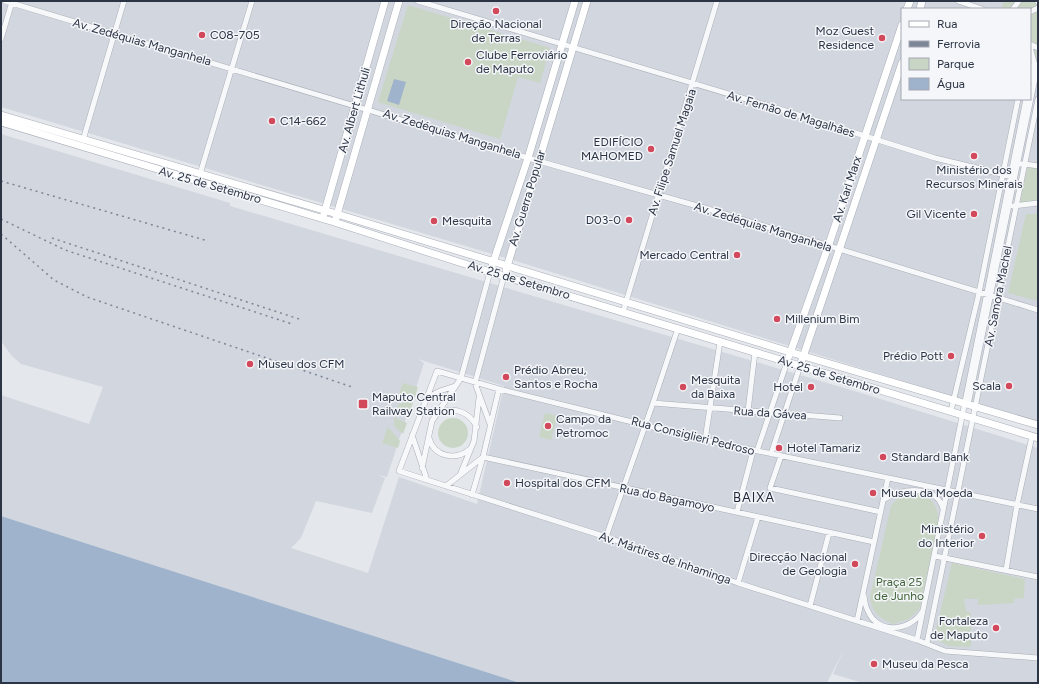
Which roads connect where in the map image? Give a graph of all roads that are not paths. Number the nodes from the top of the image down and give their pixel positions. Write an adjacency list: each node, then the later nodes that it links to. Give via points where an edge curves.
1 (5, 1): 13 (street, Av. Zedéquias Manganhela)
2 (124, 1): 17 (street)
3 (252, 1): 24 (street)
4 (385, 1): 32 (main road, Av. Albert Lithuli)
5 (399, 1): 33 (main road, Av. Albert Lithuli)
6 (418, 1): 19 (street)
7 (576, 1): 19 (main road, Av. Guerra Popular)
8 (587, 1): 20 (main road, Av. Guerra Popular)
9 (717, 1): 27 (street, Av. Filipe Samuel Magaia)
10 (958, 1): 14 (street)
11 (1012, 1): 15 (street)
12 (1019, 1): 15 (street)
13 (12, 2): 17 (street, Av. Zedéquias Manganhela); 18 (street)
14 (979, 8)
15 (1014, 8)
16 (901, 28): 36 (main road, Av. Karl Marx)
17 (114, 33): 24 (street, Av. Zedéquias Manganhela); 37 (street)
18 (1, 39)
19 (562, 45): 20 (street, Av. Fernão de Magalhães); 39 (main road, Av. Guerra Popular)
20 (573, 48): 27 (street, Av. Fernão de Magalhães); 40 (main road, Av. Guerra Popular)
21 (1031, 49): 22 (street)
22 (1035, 62): 25 (street); 26 (street, Av. Samora Machel)
23 (901, 66): 38 (main road, Av. Karl Marx)
24 (233, 68): 32 (street, Av. Zedéquias Manganhela); 44 (street)
25 (1031, 77)
26 (1031, 81)
27 (693, 84): 36 (street, Av. Fernão de Magalhães); 47 (street, Av. Filipe Samuel Magaia)
28 (1038, 99): 42 (street, Av. Samora Machel)
29 (1018, 100): 45 (street, Av. Samora Machel)
30 (1026, 100): 41 (street)
31 (1027, 100): 41 (street, Av. Samora Machel)
32 (355, 104): 33 (street, Av. Zedéquias Manganhela); 51 (main road, Av. Albert Lithuli)
33 (368, 108): 39 (street, Av. Zedéquias Manganhela); 52 (main road, Av. Albert Lithuli)
34 (1, 115): 37 (main road, Av. 25 de Setembro)
35 (1, 122): 53 (main road, Av. 25 de Setembro)
36 (865, 136): 38 (street, Av. Fernão de Magalhães); 55 (main road, Av. Karl Marx)
37 (83, 140): 44 (main road, Av. 25 de Setembro)
38 (876, 140): 45 (street, Av. Fernão de Magalhães); 56 (main road, Av. Karl Marx)
39 (528, 158): 40 (street, Av. Zedéquias Manganhela); 57 (main road, Av. Guerra Popular)
40 (539, 160): 47 (street, Av. Zedéquias Manganhela); 58 (main road, Av. Guerra Popular)
41 (1014, 164): 42 (street); 46 (street); 50 (street, Av. Samora Machel)
42 (1025, 164): 43 (street); 49 (street, Av. Samora Machel)
43 (1038, 166)
44 (200, 174): 51 (main road, Av. 25 de Setembro)
45 (1002, 175): 46 (street, Av. Fernão de Magalhães); 61 (street, Av. Samora Machel)
46 (1010, 176): 50 (street)
47 (658, 195): 55 (street, Av. Zedéquias Manganhela); 64 (street, Av. Filipe Samuel Magaia)
48 (1038, 203): 49 (street)
49 (1015, 206): 50 (street); 63 (street, Av. Samora Machel)
50 (1005, 208): 62 (street, Av. Samora Machel)
51 (325, 210): 52 (main road, Av. 25 de Setembro); 53 (main road, Av. Albert Lithuli)
52 (337, 214): 54 (main road, Av. Albert Lithuli); 57 (main road, Av. 25 de Setembro)
53 (323, 219): 54 (main road, Av. 25 de Setembro)
54 (334, 222): 59 (main road, Av. 25 de Setembro)
55 (828, 247): 56 (street, Av. Zedéquias Manganhela); 70 (main road, Av. Karl Marx)
56 (840, 251): 61 (street, Av. Zedéquias Manganhela); 71 (main road, Av. Karl Marx)
57 (494, 262): 58 (main road, Av. 25 de Setembro); 59 (main road, Av. Guerra Popular)
58 (507, 266): 60 (main road, Av. Guerra Popular); 64 (main road, Av. 25 de Setembro)
59 (490, 272): 60 (main road, Av. 25 de Setembro); 74 (street, Av. Guerra Popular)
60 (504, 276): 66 (main road, Av. 25 de Setembro); 75 (street, Av. Guerra Popular)
61 (979, 293): 62 (street, Av. Zedéquias Manganhela); 80 (street, Av. Samora Machel)
62 (988, 295): 63 (street, Av. Zedéquias Manganhela); 82 (street, Av. Samora Machel)
63 (998, 297): 65 (street, Av. Zedéquias Manganhela); 82 (street, Av. Samora Machel)
64 (626, 302): 66 (street, Av. Filipe Samuel Magaia); 70 (main road, Av. 25 de Setembro)
65 (1038, 310)
66 (623, 312): 67 (main road, Av. 25 de Setembro)
67 (678, 328): 68 (main road, Av. 25 de Setembro); 81 (street)
68 (720, 342): 69 (main road, Av. 25 de Setembro); 83 (street)
69 (755, 352): 72 (main road, Av. 25 de Setembro); 84 (street)
70 (790, 352): 71 (main road, Av. 25 de Setembro); 72 (main road, Av. Karl Marx)
71 (804, 355): 73 (main road, Av. Karl Marx); 80 (main road, Av. 25 de Setembro)
72 (787, 362): 73 (main road, Av. 25 de Setembro); 86 (street)
73 (800, 366): 85 (main road, Av. 25 de Setembro); 88 (street)
74 (461, 378): 75 (street, Rua Consiglieri Pedroso); 76 (street, Av. Guerra Popular); 79 (street, Rua Consiglieri Pedroso, via 437,371)
75 (475, 383): 77 (street, Rua Consiglieri Pedroso); 78 (street)
76 (455, 386): 79 (street); 87 (street, Av. Guerra Popular)
77 (499, 389): 91 (street); 92 (street, Rua Consiglieri Pedroso)
78 (479, 395): 91 (street); 94 (street)
79 (425, 399): 95 (street)
80 (954, 400): 82 (main road, Av. 25 de Setembro); 85 (street, Av. Samora Machel)
81 (653, 403): 83 (street, Rua da Gávea); 92 (street)
82 (969, 405): 89 (street); 89 (street, Av. Samora Machel); 93 (main road, Av. 25 de Setembro)
83 (710, 408): 84 (street, Rua da Gávea); 98 (street)
84 (748, 411): 86 (street, Rua da Gávea)
85 (951, 411): 89 (main road, Av. 25 de Setembro)
86 (770, 413): 88 (street, Rua da Gávea); 100 (street)
87 (436, 414): 94 (street, via 460,411 467,414); 96 (street, Av. Guerra Popular)
88 (784, 414): 90 (street, Rua da Gávea); 101 (street)
89 (967, 416): 97 (main road, Av. 25 de Setembro); 110 (street, Av. Samora Machel); 111 (street, Av. Samora Machel)
90 (840, 418)
91 (490, 424): 103 (street)
92 (645, 424): 98 (street, Rua Consiglieri Pedroso); 109 (street)
93 (1038, 425)
94 (477, 426): 99 (street)
95 (412, 434): 104 (street); 107 (street, Av. Mártires de Inhaminga, via 399,471)
96 (428, 435): 99 (street, via 430,444 435,449 450,456 459,456); 104 (street, Av. Guerra Popular)
97 (1035, 437): 114 (street)
98 (705, 440): 100 (street, Rua Consiglieri Pedroso)
99 (472, 447): 105 (street)
100 (755, 451): 101 (street, Rua Consiglieri Pedroso); 117 (street)
101 (771, 454): 102 (street, Rua Consiglieri Pedroso)
102 (781, 456): 106 (street, Rua Consiglieri Pedroso); 118 (street, via 770,488)
103 (483, 457): 105 (street); 109 (street, Rua do Bagamoyo); 112 (street)
104 (422, 468): 107 (street)
105 (460, 476): 108 (street)
106 (888, 478): 110 (street); 113 (street)
107 (427, 480): 108 (street, Av. Mártires de Inhaminga)
108 (446, 486): 112 (street, Av. Mártires de Inhaminga)
109 (623, 489): 117 (street, Rua do Bagamoyo); 121 (street)
110 (947, 491): 111 (street); 115 (street)
111 (958, 493): 114 (street); 124 (street, Av. Samora Machel)
112 (472, 495): 121 (street, Av. Mártires de Inhaminga)
113 (883, 500): 115 (street, via 899,491 921,491 937,496); 118 (street)
114 (1017, 505): 116 (street); 125 (street)
115 (944, 510): 123 (street)
116 (1038, 510)
117 (736, 512): 119 (street, Rua do Bagamoyo)
118 (881, 512): 122 (street)
119 (758, 517): 120 (street, Rua do Bagamoyo); 127 (street)
120 (829, 532): 122 (street, Rua do Bagamoyo); 129 (street)
121 (606, 537): 127 (street, Av. Mártires de Inhaminga)
122 (874, 542): 128 (street)
123 (935, 556): 124 (street); 130 (street)
124 (944, 558): 125 (street); 133 (street, Av. Samora Machel)
125 (1006, 570): 126 (street)
126 (1038, 577)
127 (738, 583): 129 (street, Av. Mártires de Inhaminga)
128 (863, 593): 130 (street, via 868,612 879,624 887,628 909,625 922,613); 131 (street)
129 (810, 606): 131 (street, Av. Mártires de Inhaminga)
130 (924, 606): 132 (street)
131 (857, 621): 132 (street)
132 (917, 640): 133 (street)
133 (927, 643): 134 (street, via 945,651)
134 (1038, 658)

